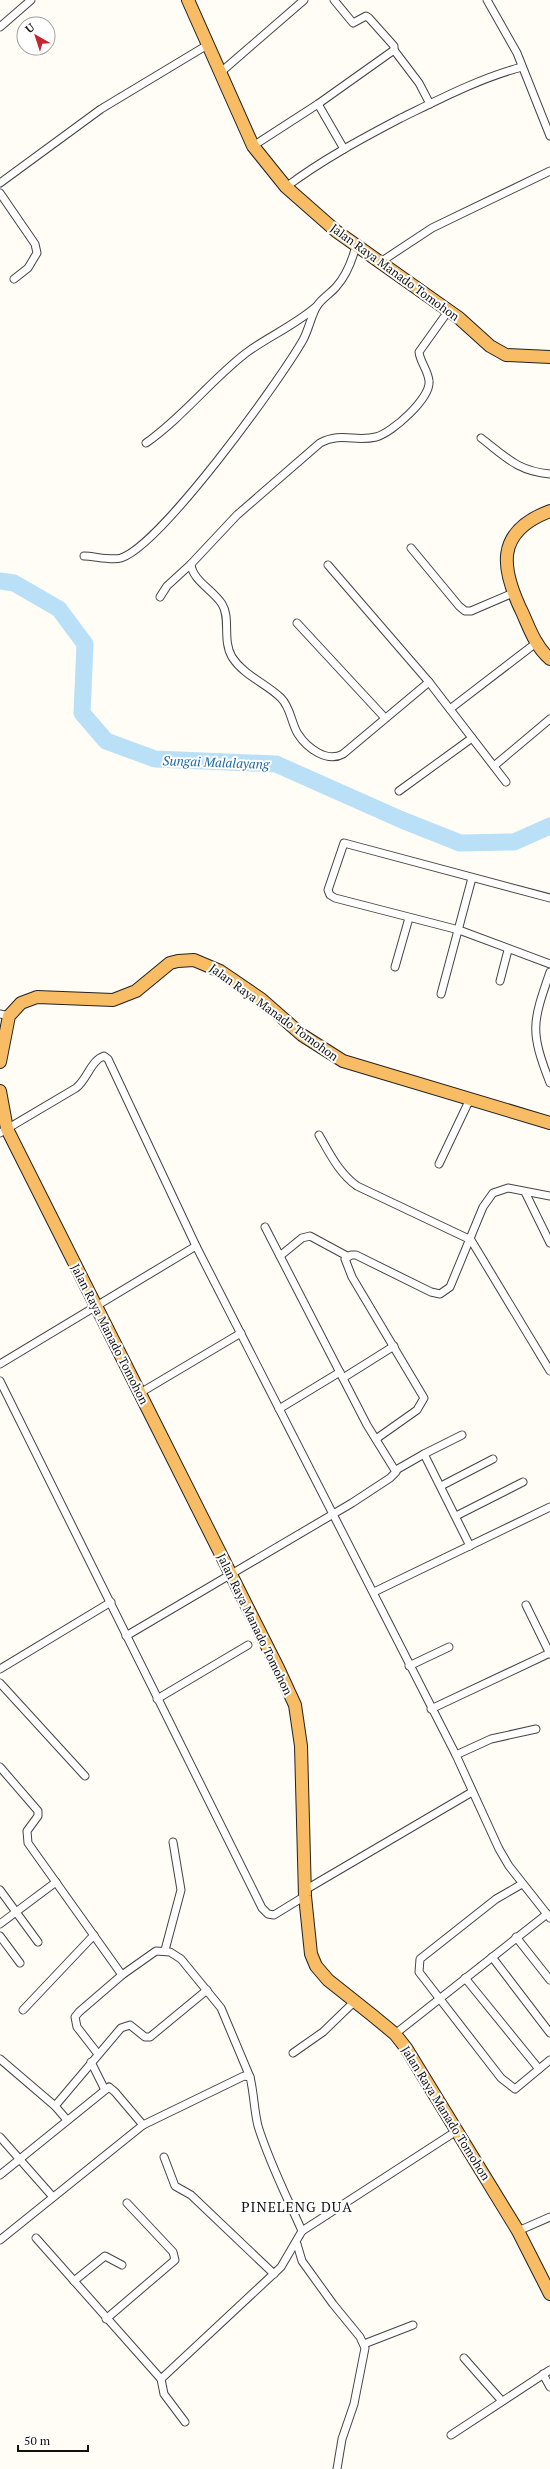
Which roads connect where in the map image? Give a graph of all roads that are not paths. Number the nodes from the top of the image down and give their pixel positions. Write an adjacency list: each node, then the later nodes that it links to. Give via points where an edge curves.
1 (31, 0): 6 (street)
2 (188, 0): 7 (highway, Jalan Raya Manado Tomohon)
3 (304, 0): 10 (street)
4 (334, 0): 8 (street, via 353,23 366,16 369,18 394,46)
5 (487, 0): 9 (street, via 504,28)
6 (0, 28)
7 (209, 44): 10 (highway, Jalan Raya Manado Tomohon); 17 (street, via 97,112)
8 (394, 50): 11 (street); 12 (street, via 419,83)
9 (522, 67): 12 (street, via 463,88); 13 (street)
10 (221, 72): 14 (highway, Jalan Raya Manado Tomohon)
11 (318, 104): 14 (street); 15 (street)
12 (430, 104): 15 (street)
13 (550, 136)
14 (253, 146): 18 (highway, Jalan Raya Manado Tomohon)
15 (344, 149): 18 (street)
16 (550, 171): 21 (street, via 432,228)
17 (0, 183)
18 (286, 187): 20 (highway, Jalan Raya Manado Tomohon)
19 (0, 193): 22 (street, via 35,244 37,253 28,268)
20 (356, 246): 21 (highway, Jalan Raya Manado Tomohon); 23 (street, via 351,265 344,276)
21 (379, 263): 24 (highway, Jalan Raya Manado Tomohon)
22 (14, 279)
23 (317, 306): 27 (street, via 297,322 246,353 198,394 164,430); 31 (street, via 303,341 264,397 194,489 172,513 150,536 120,558)
24 (449, 310): 25 (highway, Jalan Raya Manado Tomohon, via 486,343 503,354); 32 (street, via 419,352 429,381 423,399 409,413 378,437 331,437 320,443 237,515)
25 (550, 357)
26 (481, 438): 28 (street, via 514,465)
27 (146, 443)
28 (550, 474)
29 (550, 511): 34 (highway, via 522,527 510,544 506,570)
30 (411, 548): 34 (street, via 465,610 471,611)
31 (84, 556)
32 (191, 564): 35 (street, via 167,586); 41 (street, via 194,575 210,590 225,610 225,629 233,658 244,670 281,697 298,735 311,747 324,756 336,758)
33 (328, 565): 39 (street)
34 (513, 593): 37 (highway)
35 (160, 597)
36 (297, 623): 41 (street)
37 (536, 643): 38 (highway); 40 (street)
38 (550, 658)
39 (429, 682): 40 (street); 41 (street)
40 (450, 709): 43 (street)
41 (385, 718)
42 (550, 719): 44 (street)
43 (472, 738): 44 (street); 46 (street)
44 (494, 766): 45 (street)
45 (506, 782)
46 (399, 791)
47 (472, 878): 48 (street); 49 (street, via 342,844 329,886 330,895); 50 (street)
48 (550, 898)
49 (409, 918): 50 (street); 53 (street)
50 (459, 930): 51 (street); 56 (street)
51 (508, 950): 52 (street); 55 (street)
52 (550, 964)
53 (395, 967)
54 (550, 972): 59 (street, via 535,1020 538,1049)
55 (500, 981)
56 (442, 994)
57 (4, 1015): 58 (highway, Jalan Raya Manado Tomohon); 61 (highway, Jalan Raya Manado Tomohon, via 21,1003 37,997 113,1000 136,991 170,963 194,960 210,965 228,976 261,999 302,1035 333,1056)
58 (0, 1062)
59 (550, 1083)
60 (0, 1091): 63 (highway, Jalan Raya Manado Tomohon)
61 (470, 1099): 62 (highway, Jalan Raya Manado Tomohon); 65 (street)
62 (550, 1123)
63 (4, 1131): 71 (street, via 80,1085 97,1061 106,1057 135,1113); 74 (highway, Jalan Raya Manado Tomohon)
64 (319, 1135): 69 (street, via 337,1166 357,1186)
65 (439, 1164)
66 (525, 1192): 67 (street); 69 (street, via 508,1188 493,1193 483,1208); 70 (street)
67 (550, 1196)
68 (265, 1227): 72 (street)
69 (472, 1240): 73 (street, via 450,1287 440,1294 430,1292 361,1257); 78 (street)
70 (550, 1243)
71 (196, 1246): 74 (street); 75 (street)
72 (280, 1256): 73 (street, via 302,1238 310,1236); 79 (street)
73 (347, 1256): 76 (street, via 346,1266)
74 (96, 1307): 77 (street); 81 (highway, Jalan Raya Manado Tomohon)
75 (242, 1333): 81 (street); 82 (street)
76 (394, 1346): 79 (street); 84 (street, via 424,1398 418,1410)
77 (0, 1364)
78 (550, 1372)
79 (341, 1375): 82 (street); 84 (street)
80 (0, 1381): 96 (street)
81 (140, 1393): 94 (highway, Jalan Raya Manado Tomohon)
82 (279, 1409): 91 (street)
83 (462, 1435): 85 (street)
84 (376, 1439): 87 (street)
85 (424, 1454): 87 (street); 89 (street)
86 (493, 1459): 89 (street)
87 (396, 1470): 91 (street, via 390,1478)
88 (523, 1482): 92 (street)
89 (441, 1486): 92 (street)
90 (550, 1507): 93 (street)
91 (332, 1515): 94 (street); 95 (street)
92 (456, 1516): 93 (street)
93 (470, 1546): 95 (street)
94 (230, 1574): 98 (street); 116 (highway, Jalan Raya Manado Tomohon, via 294,1705 301,1746)
95 (374, 1592): 102 (street)
96 (111, 1602): 98 (street); 103 (street)
97 (526, 1605): 101 (street)
98 (126, 1636): 105 (street)
99 (248, 1645): 105 (street)
100 (449, 1647): 102 (street)
101 (550, 1653): 106 (street)
102 (409, 1666): 106 (street)
103 (0, 1668)
104 (0, 1683): 110 (street)
105 (157, 1699): 116 (street, via 262,1908 268,1914 274,1915)
106 (431, 1709): 108 (street)
107 (536, 1730): 108 (street, via 491,1739)
108 (456, 1755): 111 (street)
109 (0, 1767): 113 (street, via 38,1811 38,1816 27,1831 26,1840)
110 (85, 1776)
111 (472, 1792): 114 (street, via 499,1848); 116 (street)
112 (173, 1842): 124 (street, via 181,1890)
113 (56, 1882): 117 (street); 120 (street)
114 (522, 1884): 118 (street); 131 (street, via 496,1900 420,1959 419,1972)
115 (0, 1890): 117 (street)
116 (305, 1893): 132 (highway, Jalan Raya Manado Tomohon, via 314,1962 328,1980)
117 (16, 1912): 119 (street); 123 (street)
118 (548, 1916): 122 (street)
119 (0, 1924)
120 (94, 1935): 127 (street); 133 (street)
121 (0, 1936): 126 (street)
122 (516, 1937): 125 (street); 129 (street)
123 (38, 1942)
124 (165, 1950): 127 (street, via 156,1951); 130 (street, via 181,1960)
125 (492, 1957): 128 (street); 134 (street)
126 (20, 1963)
127 (122, 1975): 137 (street, via 75,2017 77,2027)
128 (465, 1978): 131 (street); 141 (street)
129 (550, 1980)
130 (207, 1990): 137 (street, via 150,2037 145,2037 132,2026 126,2025); 142 (street, via 221,2008)
131 (439, 1999): 135 (street); 141 (street, via 511,2088 515,2089)
132 (355, 2001): 135 (highway, Jalan Raya Manado Tomohon); 136 (street, via 323,2032)
133 (23, 2010)
134 (550, 2033)
135 (395, 2034): 147 (highway, Jalan Raya Manado Tomohon)
136 (293, 2053)
137 (98, 2054): 140 (street)
138 (0, 2059): 144 (street)
139 (550, 2060): 141 (street)
140 (91, 2062): 143 (street); 144 (street)
141 (538, 2069)
142 (250, 2077): 146 (street, via 235,2079); 155 (street, via 256,2119)
143 (105, 2090): 145 (street); 146 (street, via 110,2088 115,2092)
144 (55, 2106): 145 (street)
145 (67, 2120): 150 (street)
146 (143, 2125): 152 (street)
147 (458, 2130): 155 (street); 156 (highway, Jalan Raya Manado Tomohon)
148 (0, 2137): 150 (street)
149 (164, 2157): 161 (street, via 175,2186 191,2195)
150 (20, 2159): 151 (street); 152 (street)
151 (0, 2175)
152 (53, 2196): 158 (street)
153 (127, 2203): 164 (street, via 174,2252 175,2260)
154 (550, 2217): 156 (street)
155 (302, 2231): 159 (street)
156 (518, 2231): 163 (highway, Jalan Raya Manado Tomohon)
157 (36, 2238): 162 (street)
158 (0, 2240)
159 (296, 2244): 161 (street); 166 (street, via 299,2256 307,2268)
160 (122, 2265): 162 (street, via 105,2256)
161 (274, 2274): 170 (street)
162 (74, 2281): 164 (street)
163 (550, 2294)
164 (106, 2319): 170 (street)
165 (413, 2325): 166 (street)
166 (364, 2344): 175 (street, via 365,2352 354,2404 342,2439)
167 (464, 2358): 172 (street)
168 (550, 2370): 169 (street)
169 (542, 2374): 171 (street); 172 (street)
170 (161, 2379): 173 (street, via 164,2394)
171 (550, 2387)
172 (501, 2400): 174 (street)
173 (185, 2422)
174 (451, 2435)
175 (337, 2469)

